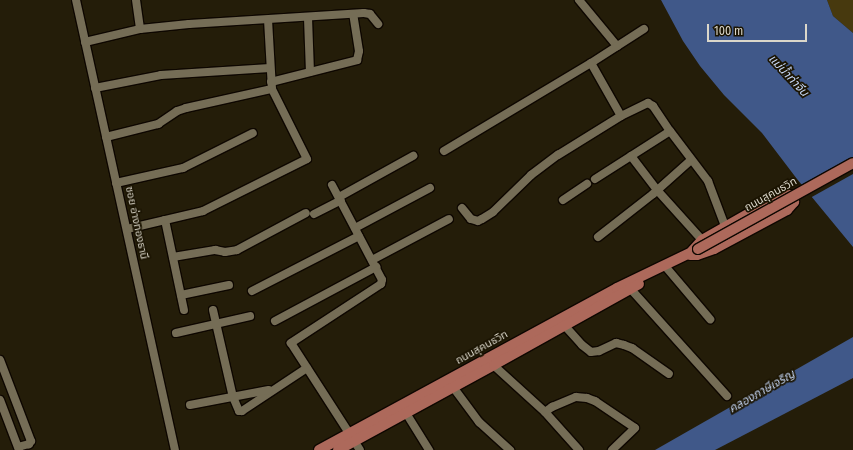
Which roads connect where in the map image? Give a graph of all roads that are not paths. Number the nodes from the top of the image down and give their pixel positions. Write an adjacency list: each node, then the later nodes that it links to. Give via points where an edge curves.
1 (76, 0): 10 (street, ซอย อ่างทองธานี)
2 (136, 0): 8 (street)
3 (579, 0): 11 (street)
4 (353, 14): 5 (street); 7 (street, via 370,14); 14 (street, via 359,51 357,60)
5 (308, 18): 6 (street); 14 (street)
6 (268, 20): 8 (street); 13 (street)
7 (378, 24)
8 (140, 29): 10 (street)
9 (644, 29): 11 (street)
10 (85, 42): 16 (street, ซอย อ่างทองธานี)
11 (617, 46): 12 (street)
12 (591, 62): 17 (street); 21 (street)
13 (270, 68): 15 (street); 16 (street, via 161,75)
14 (310, 72): 15 (street)
15 (271, 86): 20 (street, via 186,108 158,124); 36 (street, via 307,159 212,208)
16 (95, 88): 20 (street, ซอย อ่างทองธานี)
17 (621, 116): 18 (street, via 648,103 653,106); 34 (street, via 531,175 493,212 482,219 471,219)
18 (670, 131): 23 (street); 24 (street)
19 (253, 134): 27 (street, via 183,168)
20 (106, 137): 27 (street, ซอย อ่างทองธานี)
21 (444, 151)
22 (413, 156): 32 (street)
23 (631, 156): 26 (street); 31 (street)
24 (691, 160): 31 (street); 37 (street, via 708,181)
25 (853, 163): 42 (main road, ถนนสุคนธวิท, bridge)
26 (595, 179)
27 (116, 183): 39 (street, ซอย อ่างทองธานี)
28 (587, 184): 33 (street)
29 (332, 185): 32 (street)
30 (430, 188): 38 (street)
31 (657, 190): 41 (street); 42 (street)
32 (340, 199): 38 (street); 43 (street, via 237,250 214,250)
33 (563, 200)
34 (462, 208)
35 (449, 219): 44 (street)
36 (165, 220): 39 (street); 43 (street)
37 (725, 226): 42 (main road); 42 (main road, via 781,195 790,195 794,202 787,210 704,253)
38 (355, 228): 40 (street)
39 (127, 229): 73 (street, ซอย อ่างทองธานี)
40 (360, 236): 44 (street); 48 (street)
41 (598, 237)
42 (694, 249): 45 (main road, ถนนสุคนธวิท)
43 (173, 257): 49 (street)
44 (374, 264): 54 (street); 61 (street, via 382,280 381,284 292,343)
45 (662, 268): 47 (main road, ถนนสุคนธวิท, via 646,280); 53 (street)
46 (229, 285): 49 (street)
47 (628, 286): 56 (main road, ถนนสุคนธวิท); 58 (main road, ถนนสุคนธวิท); 65 (street)
48 (252, 291)
49 (181, 295): 50 (street)
50 (184, 310)
51 (213, 310): 55 (street)
52 (250, 316): 55 (street)
53 (710, 319)
54 (275, 321)
55 (216, 324): 57 (street); 66 (street)
56 (565, 326): 58 (main road, ถนนสุคนธวิท); 62 (street, via 591,352 616,344 624,345)
57 (176, 333)
58 (525, 343): 60 (main road, ถนนสุคนธวิท)
59 (0, 360): 72 (street, via 31,441)
60 (490, 362): 63 (main road, ถนนสุคนธวิท); 69 (street); 71 (main road, ถนนสุคนธวิท)
61 (307, 368): 64 (street); 71 (street)
62 (669, 374)
63 (453, 387): 70 (main road, ถนนสุคนธวิท); 77 (street, via 479,422)
64 (274, 390): 66 (street); 66 (street, via 240,411)
65 (727, 396)
66 (233, 397): 68 (street)
67 (0, 400): 72 (street)
68 (190, 405)
69 (545, 412): 78 (street); 79 (street, via 576,397 595,401 635,428)
70 (406, 413): 71 (main road, ถนนสุคนธวิท); 76 (street)
71 (355, 442): 74 (main road, ถนนสุคนธวิท); 75 (main road, ถนนสุคนธวิท)
72 (19, 448)
73 (175, 450)
74 (320, 450)
75 (338, 450)
76 (429, 450)
77 (510, 450)
78 (579, 450)
79 (612, 450)

